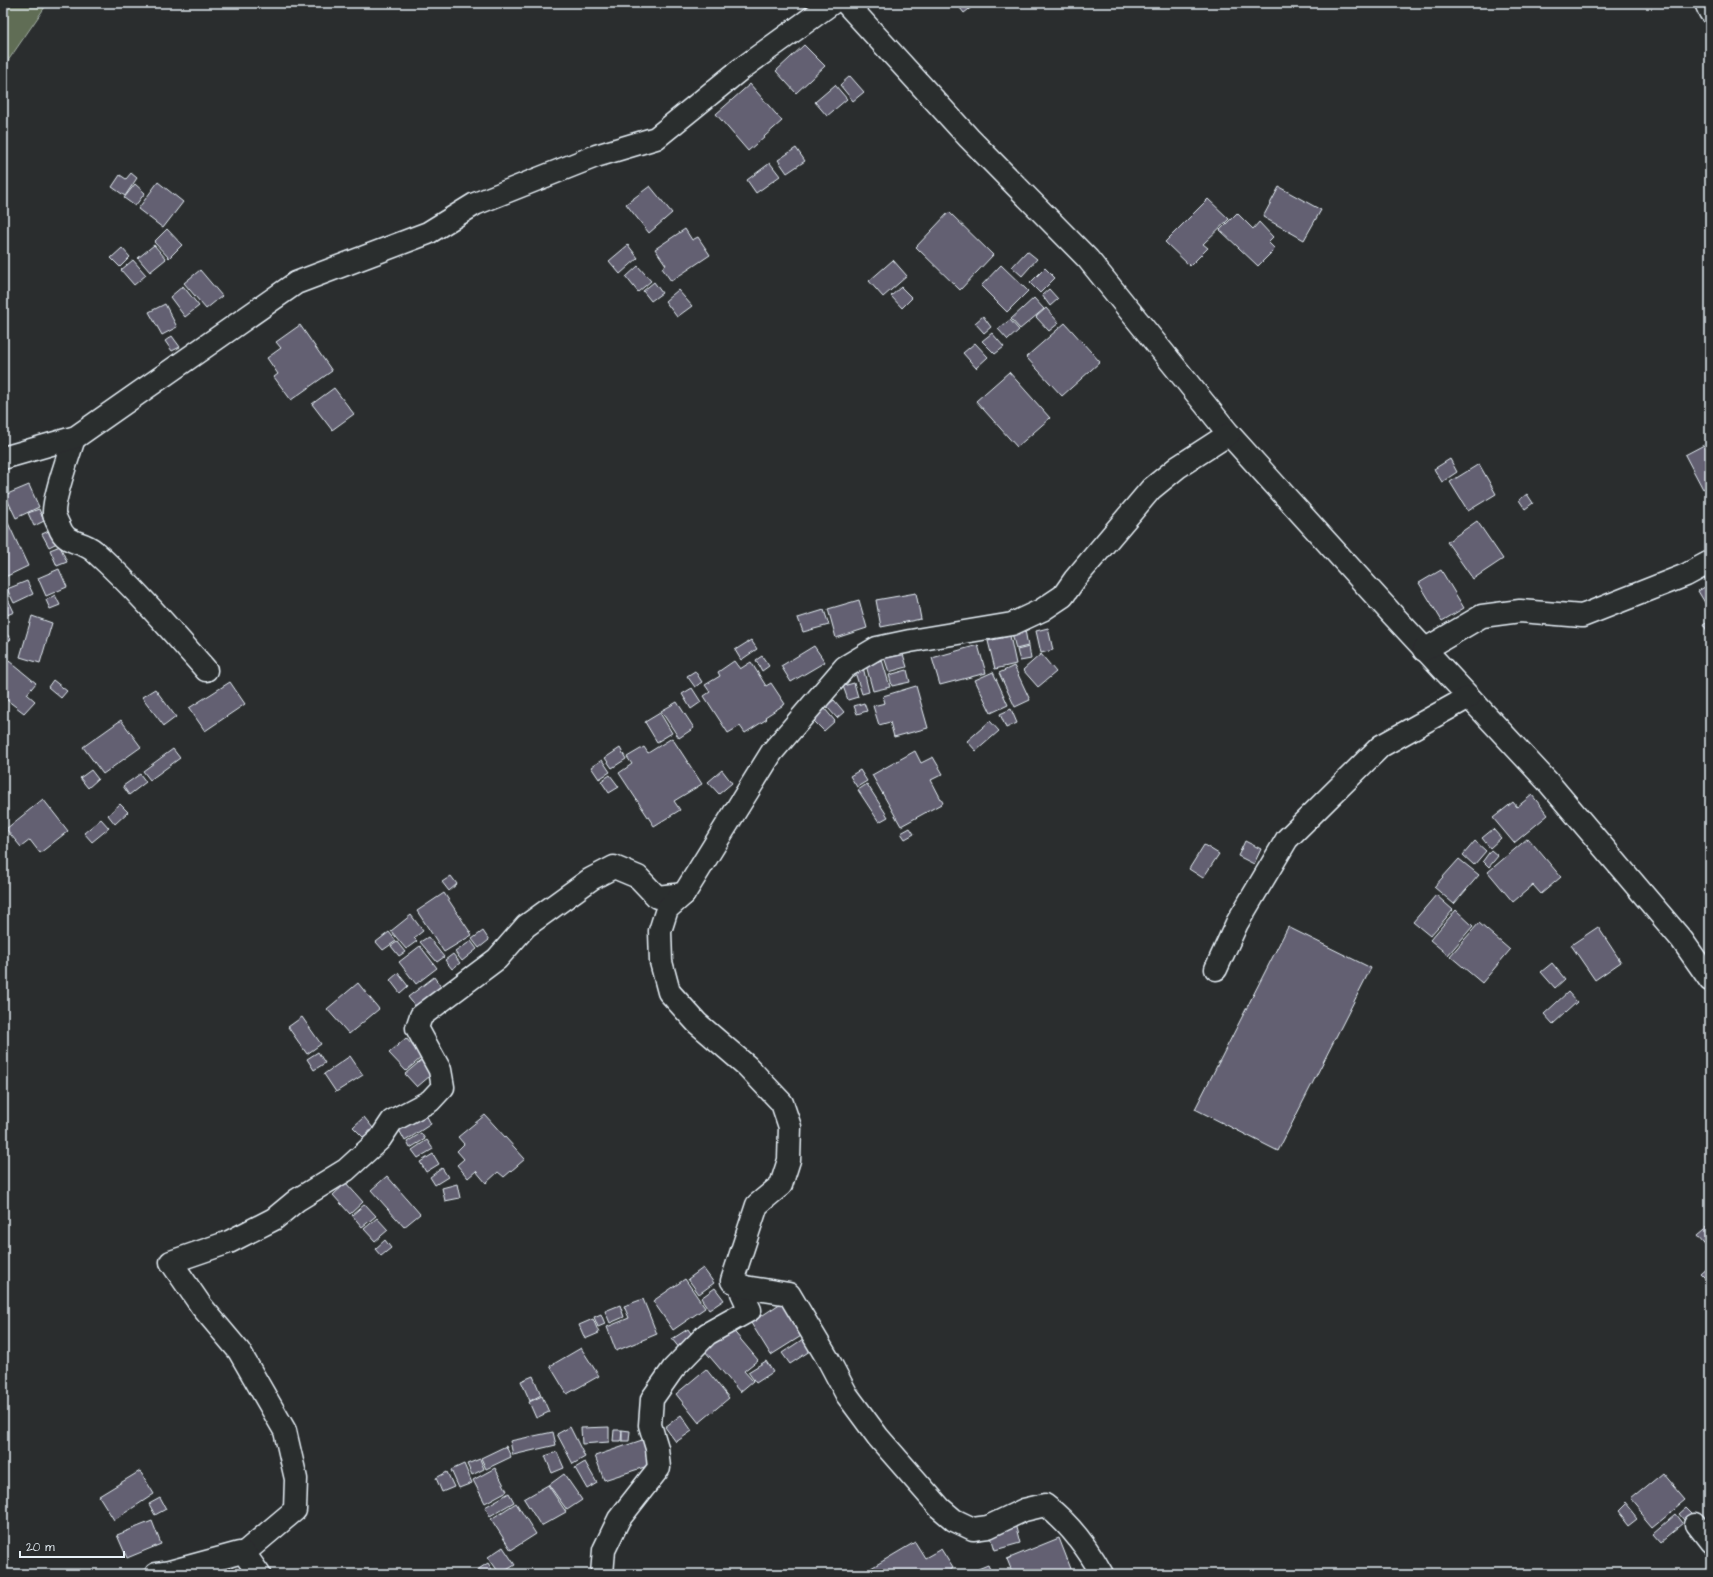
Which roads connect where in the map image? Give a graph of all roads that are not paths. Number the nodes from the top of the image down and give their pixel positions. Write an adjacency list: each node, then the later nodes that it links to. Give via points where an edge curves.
1 (832, 3): 6 (street, via 741,69 656,138 596,156 475,204 428,233 296,283)
2 (846, 3): 5 (street, via 969,138 1088,259)
3 (1706, 3): 4 (street)
4 (1710, 12)
5 (1229, 434): 9 (street); 12 (street, via 1178,467 1152,489 1063,596 1042,610 1012,624 877,648 845,667 772,752)
6 (74, 438): 7 (street); 10 (street, via 54,514 61,533 69,541 90,547 108,563)
7 (3, 458)
8 (1710, 562): 9 (street, via 1686,575 1582,616 1520,611 1482,616)
9 (1424, 650): 11 (street)
10 (206, 670)
11 (1468, 697): 13 (street, via 1380,746 1287,839 1236,923); 14 (street, via 1548,782 1682,940)
12 (684, 894): 15 (street, via 667,909 660,931 661,962 669,992 697,1023 747,1066 782,1103 790,1127 789,1160 781,1185 757,1205 732,1281); 18 (street, via 657,897 638,877 614,867 591,879 526,926 498,959 421,1016 418,1028 440,1070 443,1087 430,1101 392,1121 380,1139 346,1170 297,1200 274,1219 229,1242 171,1262 202,1307 239,1351 285,1431 296,1479 295,1510)
13 (1216, 969)
14 (1710, 980)
15 (746, 1287): 21 (street, via 742,1293 750,1310 707,1334 673,1369 652,1399 650,1425 657,1448 659,1468 619,1519 604,1550); 22 (street, via 789,1294 846,1395 878,1437 940,1508 954,1520 973,1529 988,1527 1024,1510 1045,1505 1057,1514 1093,1558)
16 (1696, 1525): 17 (street)
17 (1710, 1544)
18 (244, 1554): 19 (street, via 233,1553); 20 (street)
19 (156, 1574)
20 (259, 1574)
21 (602, 1574)
22 (1102, 1574)

